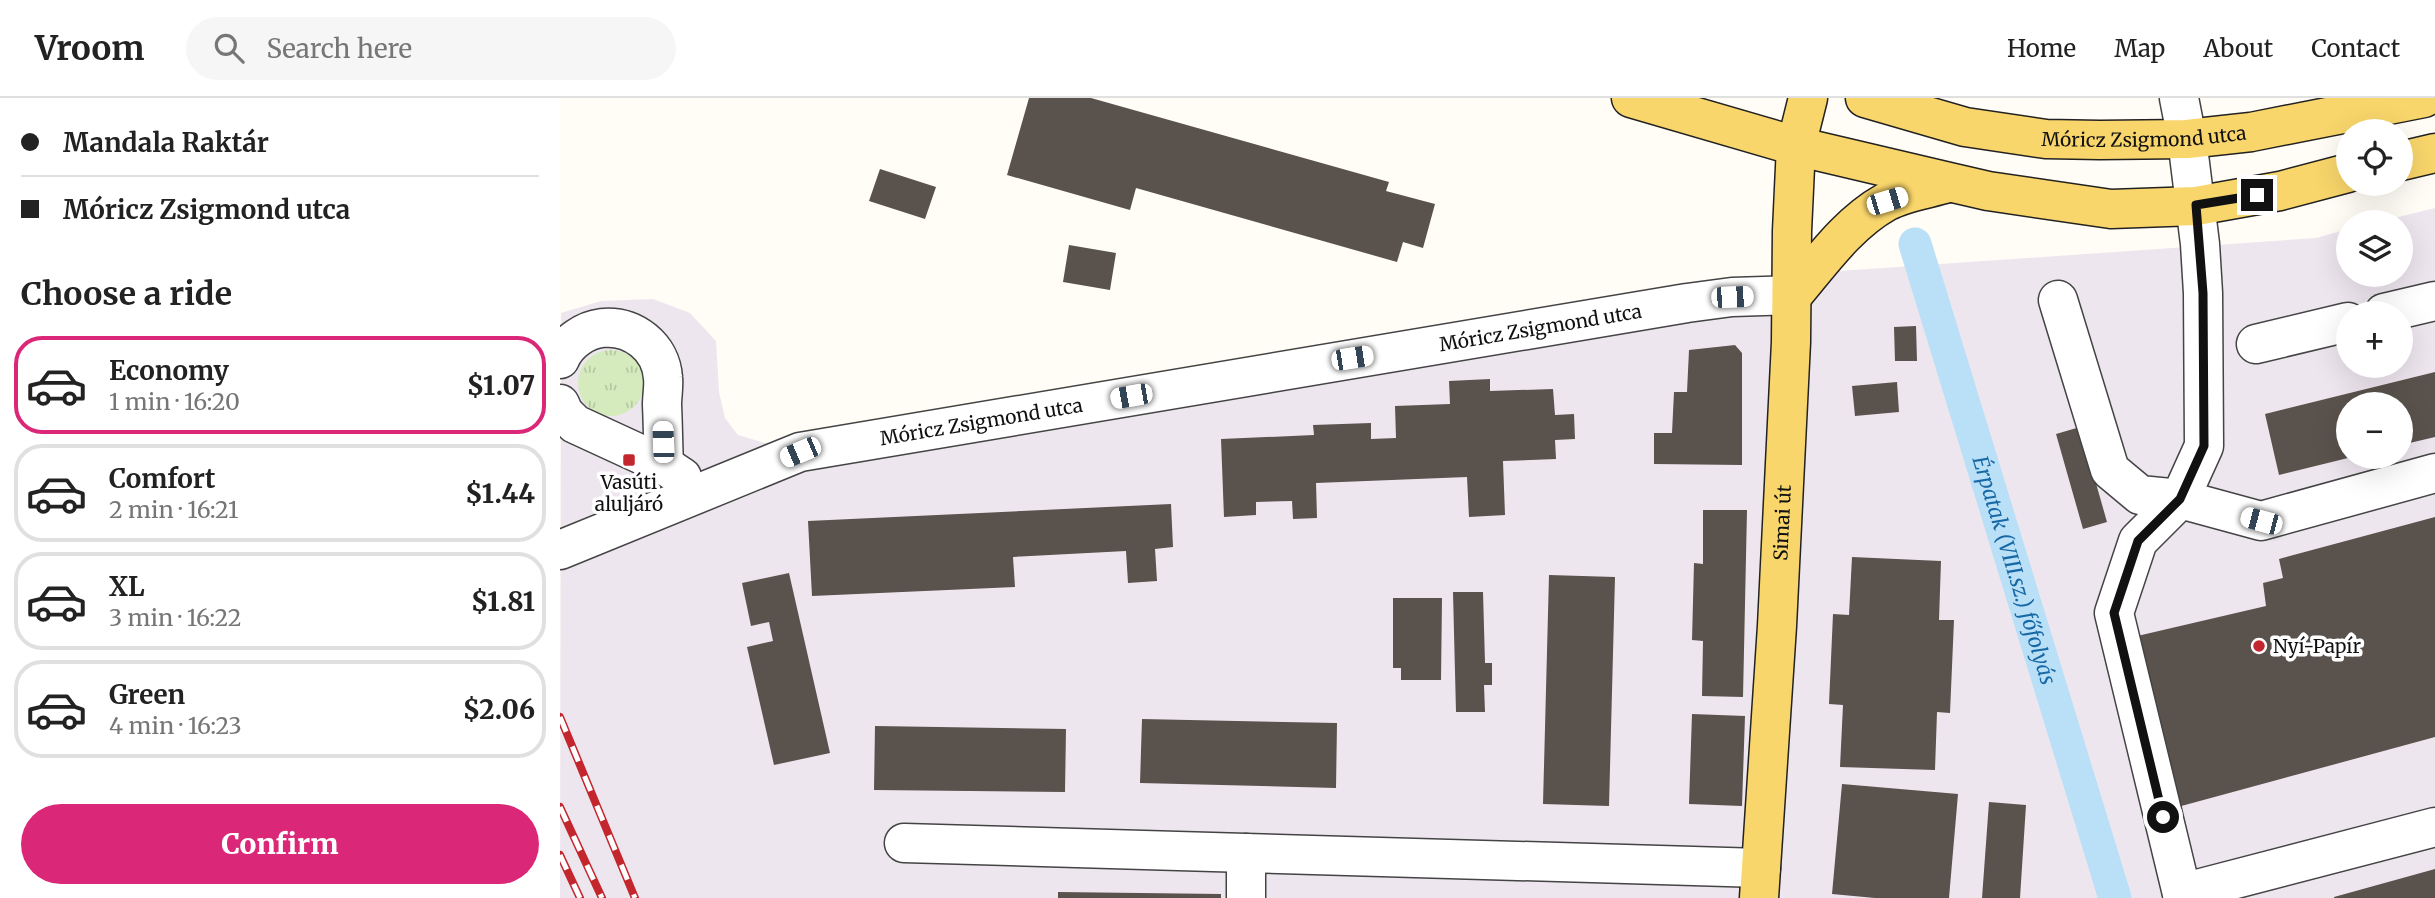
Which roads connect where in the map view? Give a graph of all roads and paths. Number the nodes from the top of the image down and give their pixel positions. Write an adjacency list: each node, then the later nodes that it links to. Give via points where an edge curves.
1 (1631, 98): 7 (main road)
2 (1808, 98): 7 (main road, Simai út)
3 (1866, 98): 6 (main road, Móricz Zsigmond utca, via 1965,127 2046,139)
4 (2179, 98): 6 (street)
5 (2424, 98): 6 (main road, Móricz Zsigmond utca, via 2279,127)
6 (2187, 139): 12 (street)
7 (1796, 146): 11 (main road); 13 (main road, Simai út)
8 (2435, 153): 9 (main road)
9 (2413, 158)
10 (2336, 176): 12 (main road)
11 (1948, 183): 12 (main road, via 2111,209); 13 (main road, via 1887,201 1859,221)
12 (2196, 205): 26 (street, via 2203,293 2204,446)
13 (1793, 295): 25 (street, Móricz Zsigmond utca, via 1676,304 800,452); 31 (main road, Simai út)
14 (2058, 300): 26 (street, via 2110,470 2140,495)
15 (2435, 301): 16 (street)
16 (2413, 306)
17 (2336, 325): 18 (street)
18 (2256, 344)
19 (560, 359): 20 (street, via 584,333 614,327 629,331 653,350 660,364)
20 (662, 394): 22 (street, via 646,421 626,432); 23 (street)
21 (560, 404): 22 (street, via 575,424)
22 (603, 435): 23 (street)
23 (664, 465): 25 (street)
24 (2435, 473): 26 (street, via 2261,521)
25 (704, 492): 27 (street, Móricz Zsigmond utca)
26 (2180, 499): 32 (street, via 2138,541 2114,613)
27 (560, 550)
28 (2435, 827): 32 (street)
29 (904, 843): 30 (street)
30 (1246, 853): 31 (street); 33 (street)
31 (1760, 883)
32 (2182, 895)
33 (1246, 898)

